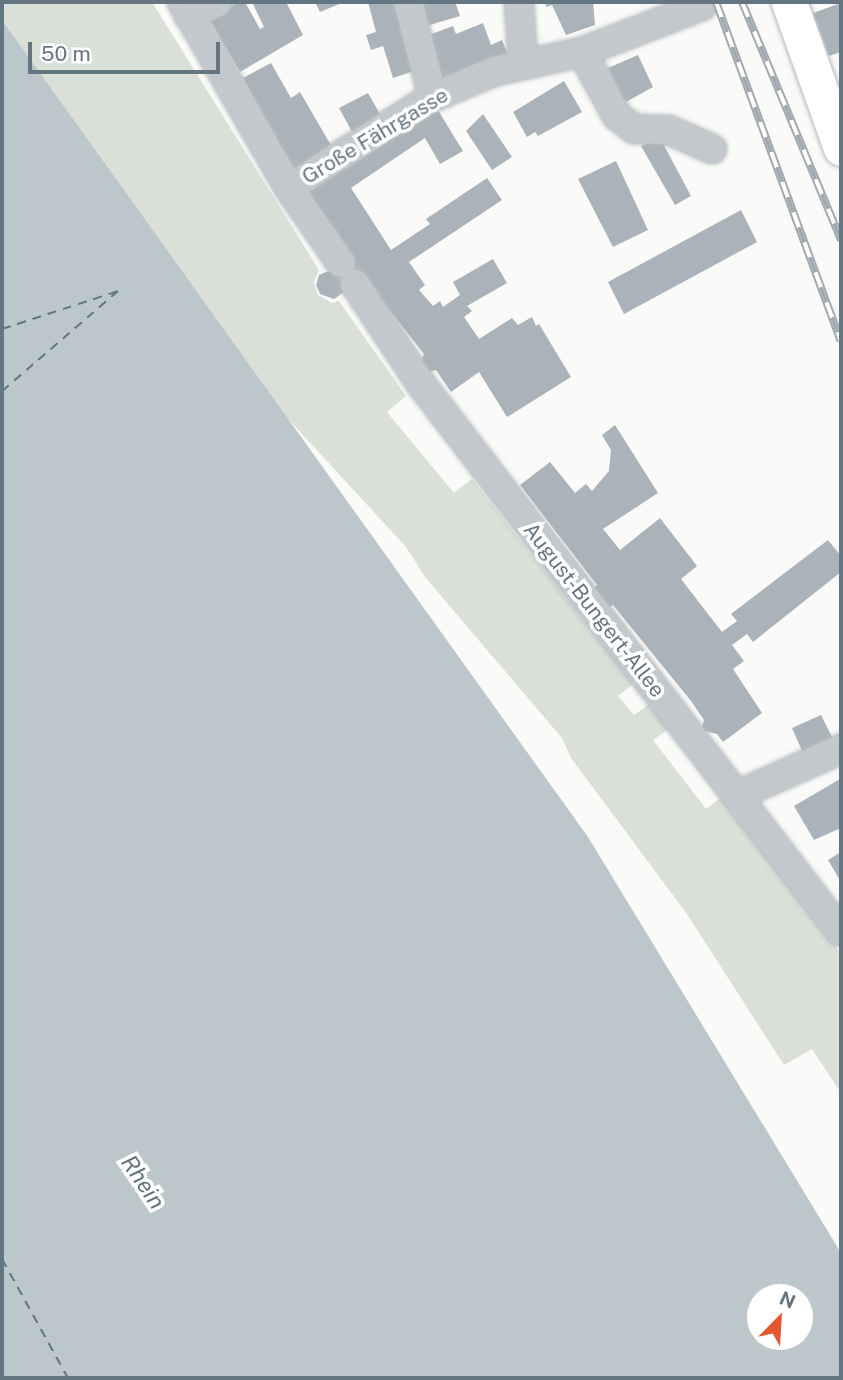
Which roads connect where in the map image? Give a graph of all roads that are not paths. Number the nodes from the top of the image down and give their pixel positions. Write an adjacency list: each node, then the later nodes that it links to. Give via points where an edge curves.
1 (218, 2): 6 (street)
2 (408, 2): 9 (street)
3 (519, 2): 8 (street)
4 (789, 2): 10 (main road)
5 (702, 6): 7 (street, Große Fährgasse)
6 (186, 9): 12 (street, August-Bungert-Allee)
7 (582, 52): 8 (street, Große Fährgasse); 11 (street, via 617,116 635,129 669,130)
8 (523, 63): 9 (street, Große Fährgasse)
9 (433, 97): 12 (street, Große Fährgasse)
10 (841, 148)
11 (712, 149)
12 (289, 188): 14 (street, August-Bungert-Allee, via 421,384)
13 (841, 749): 14 (street)
14 (738, 795): 15 (street, August-Bungert-Allee)
15 (841, 932)

